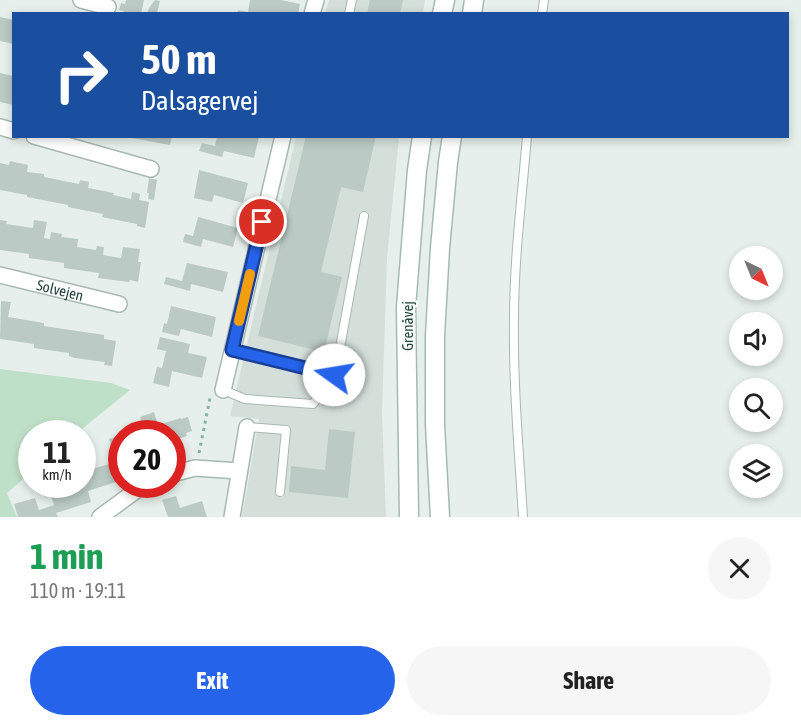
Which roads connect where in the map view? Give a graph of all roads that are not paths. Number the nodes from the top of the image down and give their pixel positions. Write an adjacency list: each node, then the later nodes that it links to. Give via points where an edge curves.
1 (81, 0): 2 (street)
2 (108, 7)
3 (41, 138): 8 (street)
4 (283, 138): 12 (street)
5 (422, 138): 22 (main road, Grenåvej, via 406,307)
6 (452, 138): 23 (main road, Grenåvej, via 435,336)
7 (527, 138): 24 (lane, via 514,321)
8 (151, 169)
9 (364, 216): 13 (lane)
10 (0, 276): 11 (street, Solvejen)
11 (119, 304)
12 (232, 350): 13 (lane); 14 (street)
13 (334, 375): 14 (lane, via 313,404 245,399)
14 (223, 390)
15 (247, 427): 17 (street); 18 (lane, via 286,430)
16 (186, 470): 17 (street)
17 (239, 471): 21 (street)
18 (280, 492)
19 (126, 498): 20 (street)
20 (100, 517)
21 (232, 517)
22 (409, 517)
23 (440, 517)
24 (523, 517)

